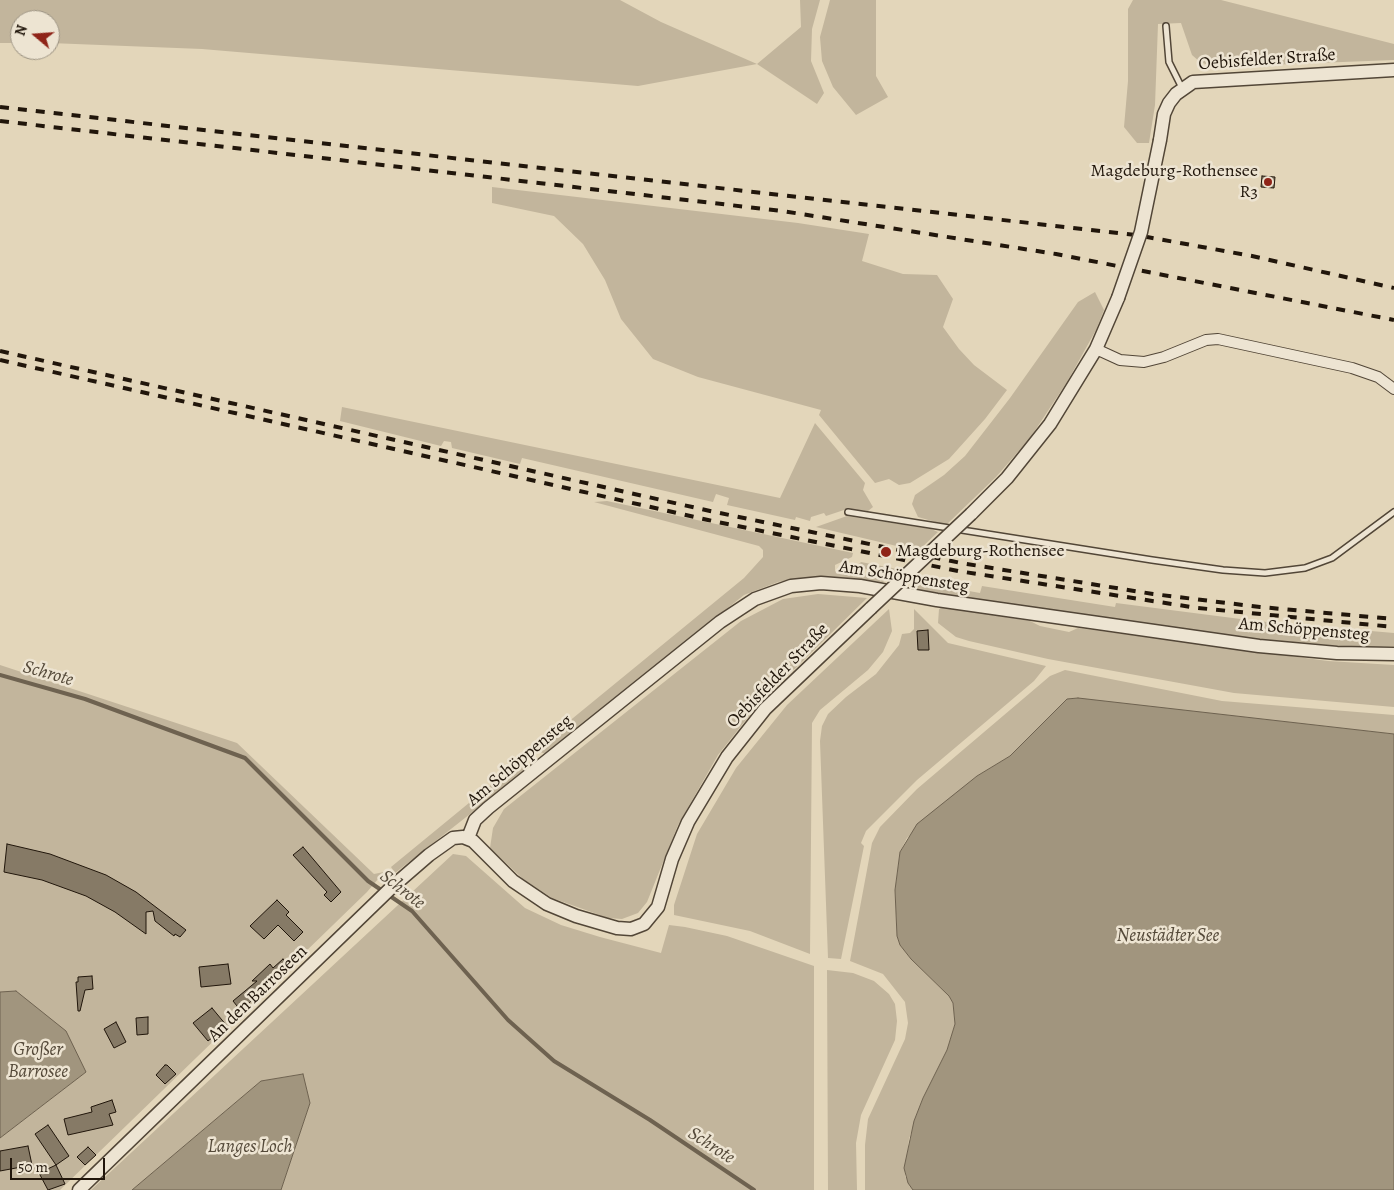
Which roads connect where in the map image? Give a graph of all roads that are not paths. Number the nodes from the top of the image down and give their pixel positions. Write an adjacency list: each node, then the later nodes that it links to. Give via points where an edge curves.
1 (1166, 26): 3 (lane, via 1169,62)
2 (1394, 70): 3 (street, Oebisfelder Straße, via 1203,80)
3 (1182, 88): 4 (street, Oebisfelder Straße, bridge, via 1168,103 1164,114 1141,232)
4 (1096, 349): 5 (street, via 1120,360 1144,362 1164,358 1206,340 1222,340 1352,368 1378,377); 9 (street, Oebisfelder Straße, bridge, via 1042,435 1007,478 790,684 736,744 688,822 656,910 649,920 628,930 547,904 513,881)
5 (1394, 389)
6 (848, 512): 7 (lane, via 1152,560 1265,573 1305,568 1332,558)
7 (1394, 512)
8 (1394, 654): 9 (street, Am Schöppensteg, via 1259,646 860,586 792,586 755,600 720,622 488,808 475,820)
9 (468, 838): 10 (street, An den Barroseen, via 447,840 392,887)
10 (79, 1190)

